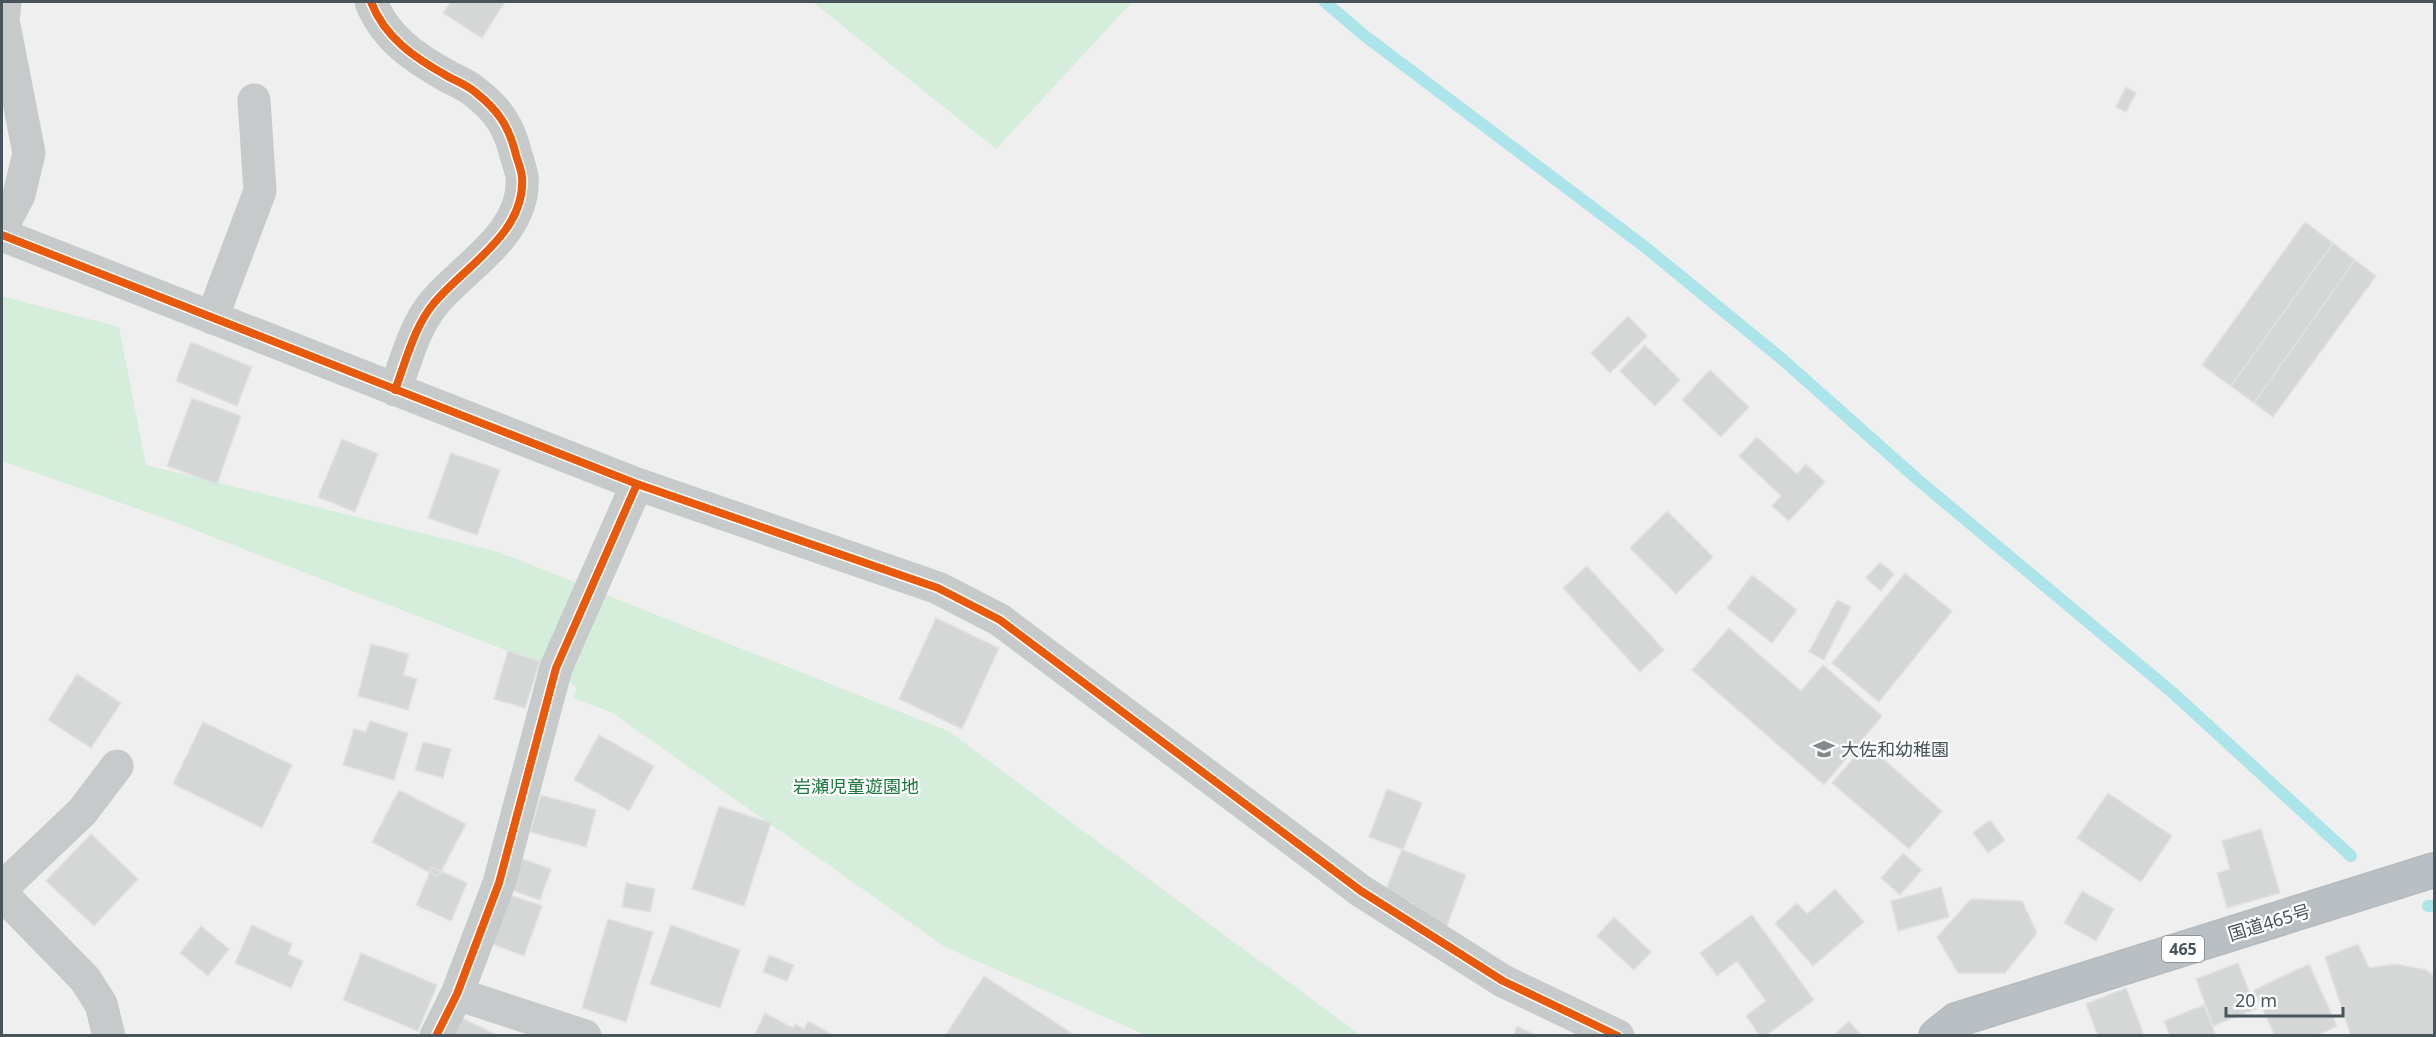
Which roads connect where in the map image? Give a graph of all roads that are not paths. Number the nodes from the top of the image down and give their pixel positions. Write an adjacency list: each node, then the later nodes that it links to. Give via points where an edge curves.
1 (5, 2): 4 (street, via 3,20 29,153 20,195)
2 (371, 2): 7 (street, via 407,52 495,107 513,140 522,177 518,211 498,240 433,304 420,325)
3 (254, 100): 6 (street, via 260,191)
4 (2, 227)
5 (2, 236): 6 (street)
6 (212, 318): 7 (street)
7 (395, 390): 8 (street)
8 (637, 484): 13 (street, via 556,668 499,883); 17 (street, via 938,588 1000,620 1361,891 1503,981)
9 (117, 766): 11 (street, via 82,812)
10 (2434, 870): 18 (highway, 国道465号 / 465, via 1956,1020)
11 (2, 888)
12 (2, 894): 14 (street, via 85,979 101,1004)
13 (457, 994): 15 (street); 16 (street)
14 (109, 1035)
15 (436, 1035)
16 (585, 1035)
17 (1618, 1035)
18 (1936, 1035)

